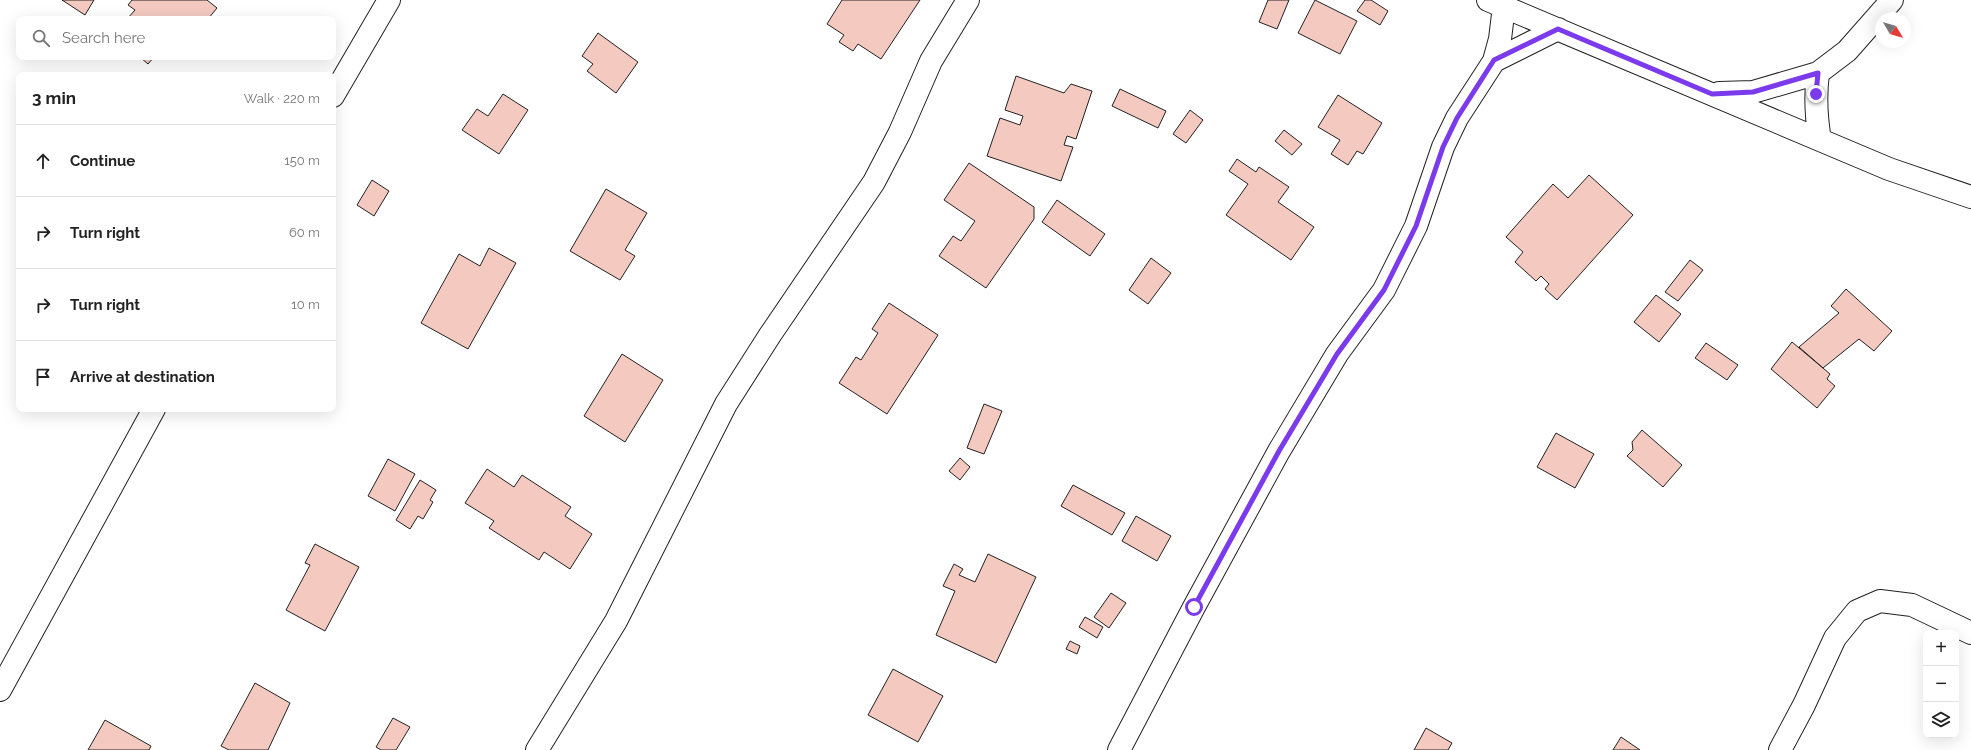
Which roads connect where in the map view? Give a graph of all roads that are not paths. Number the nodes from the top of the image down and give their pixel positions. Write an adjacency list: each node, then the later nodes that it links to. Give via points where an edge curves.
1 (389, 0): 8 (street)
2 (968, 0): 15 (street, via 931,61 900,132 874,182 726,404 616,621)
3 (1892, 0): 7 (street, via 1847,51)
4 (1496, 3): 5 (street); 6 (street, via 1500,39)
5 (1558, 29): 6 (street); 9 (street)
6 (1494, 60): 16 (street, via 1457,118 1443,147 1416,226 1384,290 1337,354 1279,451)
7 (1818, 73): 9 (street, via 1753,92); 10 (street, via 1816,117)
8 (336, 91)
9 (1712, 94): 10 (street)
10 (1820, 140): 11 (street, via 1889,169)
11 (1971, 197)
12 (152, 412): 14 (street)
13 (1971, 632): 17 (street, via 1912,605 1880,601 1857,611 1835,638)
14 (0, 690)
15 (537, 750)
16 (1119, 750)
17 (1780, 750)

